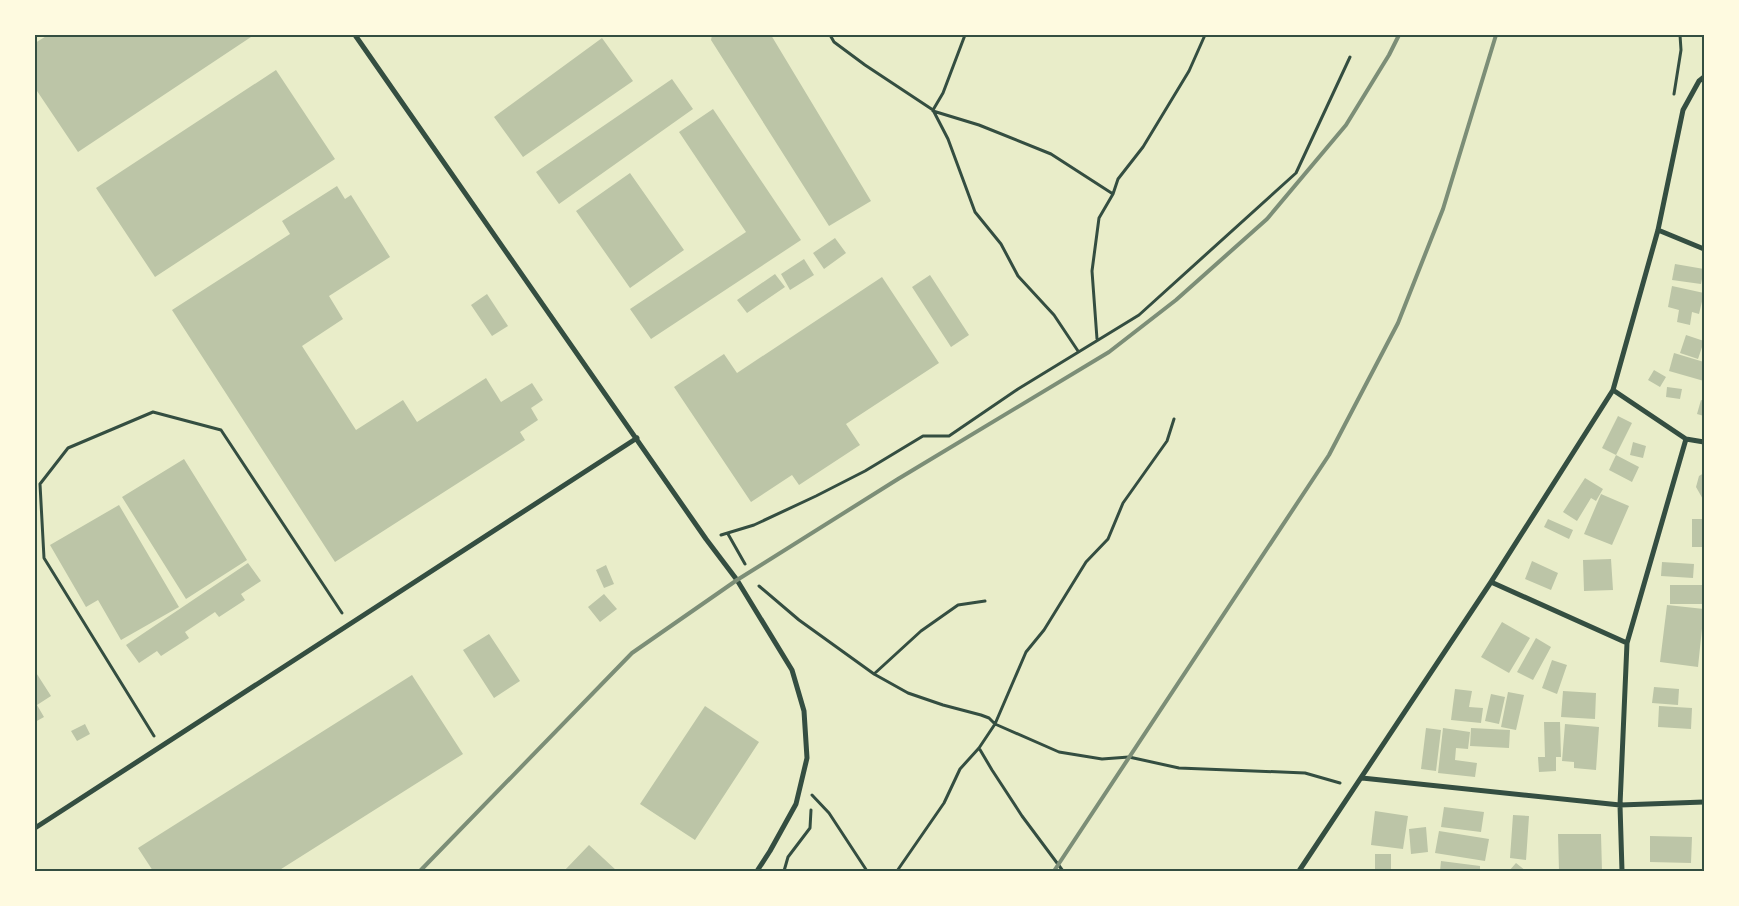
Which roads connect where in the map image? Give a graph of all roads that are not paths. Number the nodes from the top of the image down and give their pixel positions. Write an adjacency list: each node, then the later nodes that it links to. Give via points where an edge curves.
1 (355, 35): 6 (street)
2 (1704, 77): 3 (street, via 1682,110)
3 (1658, 230): 4 (street); 5 (street)
4 (1704, 249)
5 (1613, 390): 7 (street); 9 (street)
6 (637, 438): 14 (street); 15 (street, via 744,592 792,670 804,712 807,758 796,804)
7 (1686, 439): 8 (street); 10 (street)
8 (1704, 442)
9 (1491, 582): 10 (street); 11 (street)
10 (1627, 643): 13 (street)
11 (1362, 778): 13 (street); 16 (street)
12 (1704, 802): 13 (street)
13 (1620, 805): 17 (street)
14 (35, 828)
15 (757, 871)
16 (1299, 871)
17 (1622, 871)

